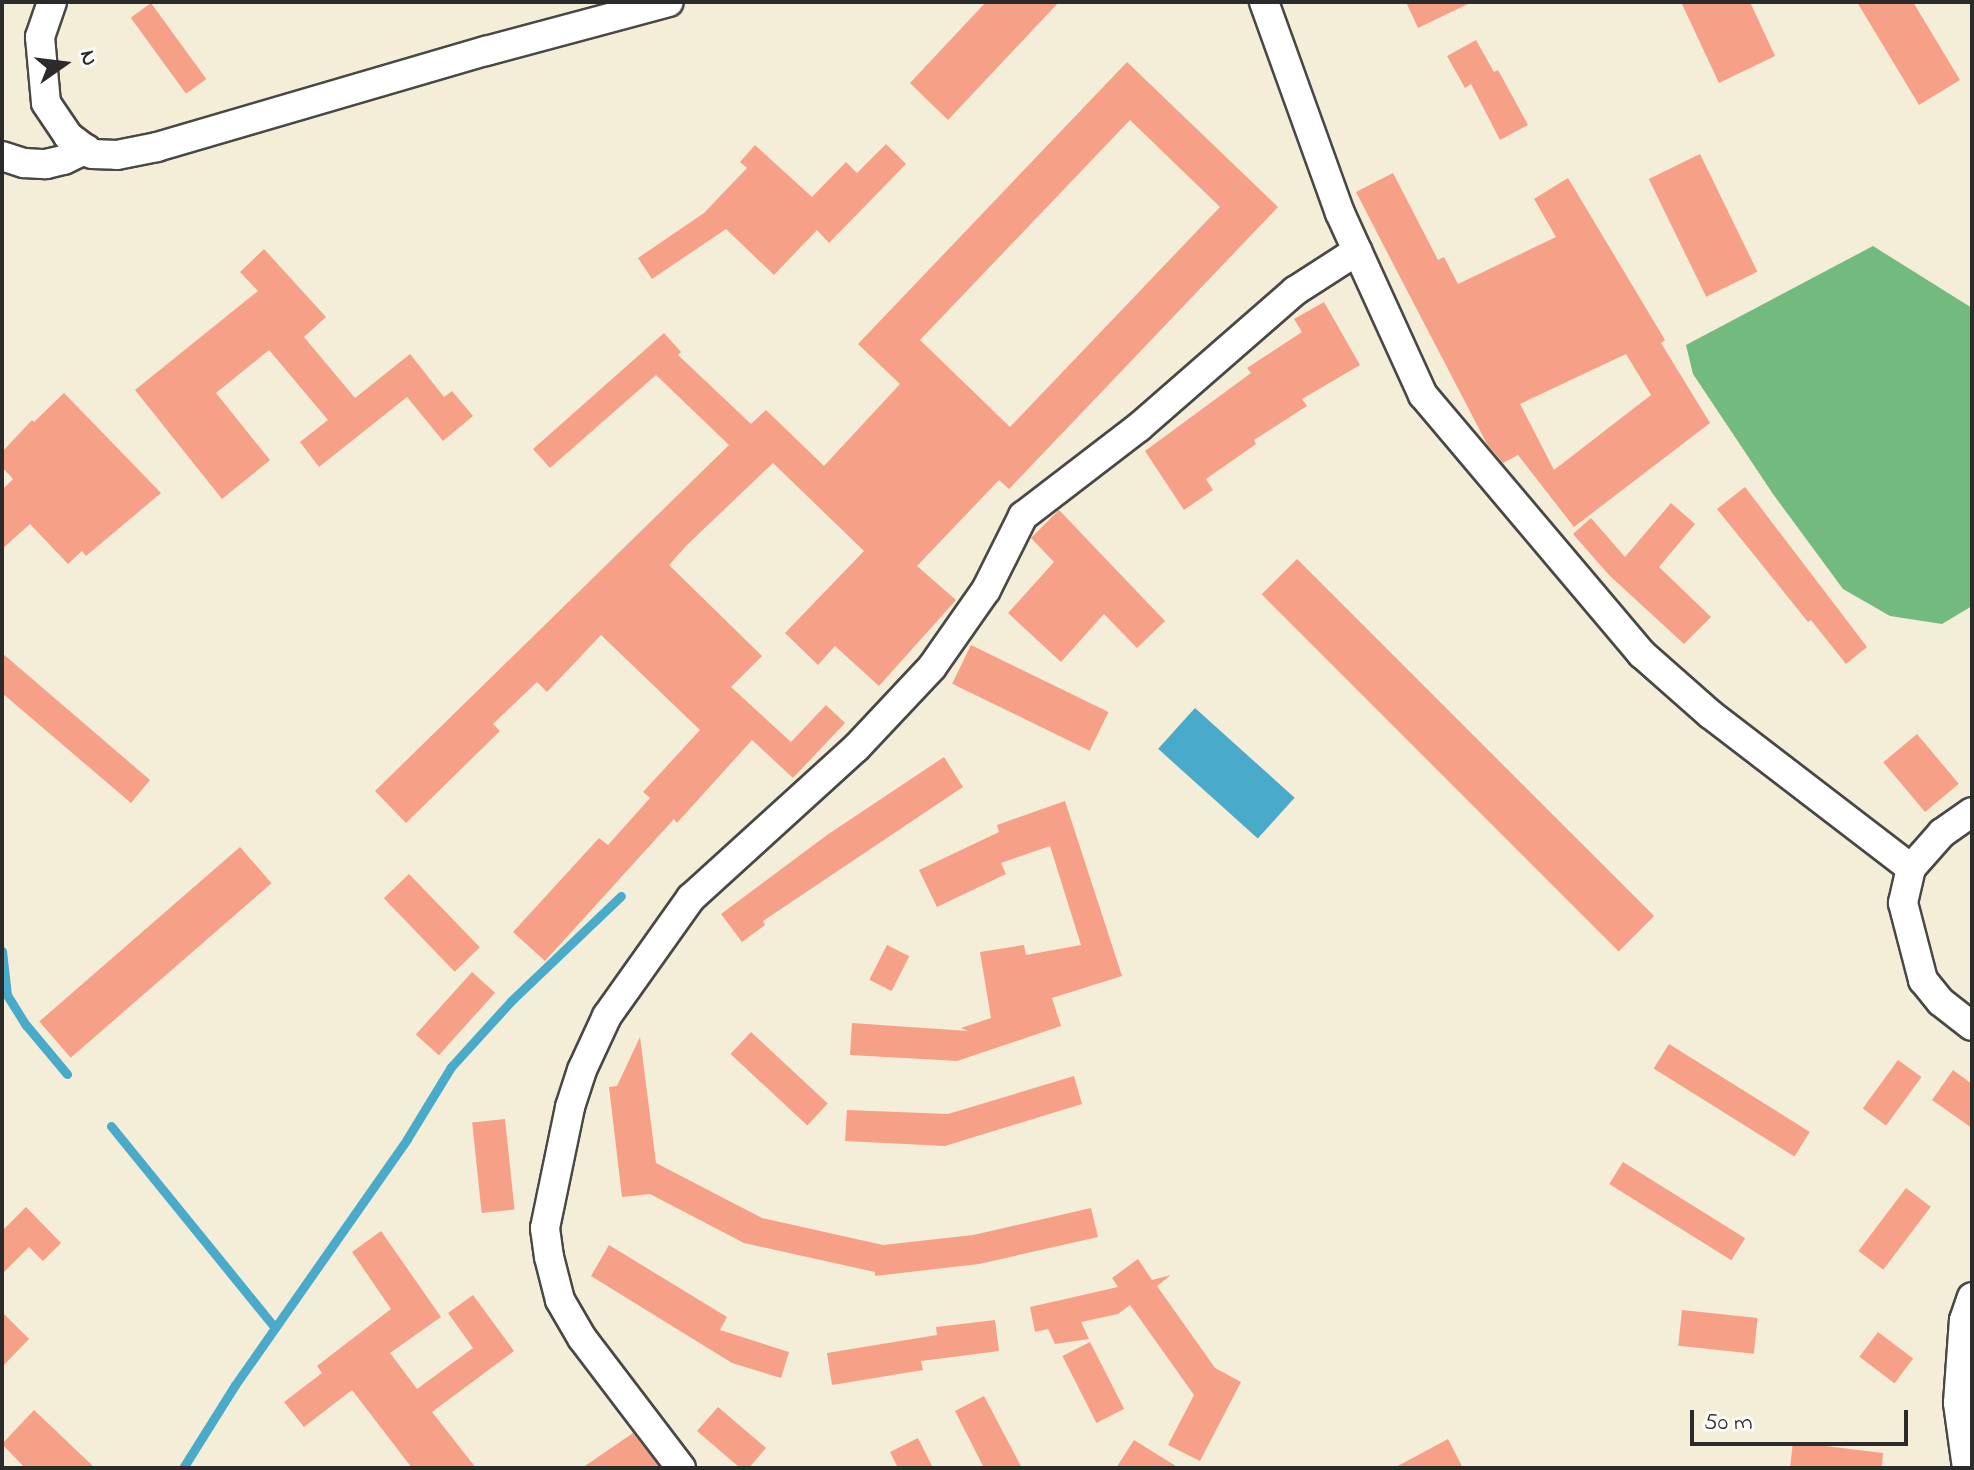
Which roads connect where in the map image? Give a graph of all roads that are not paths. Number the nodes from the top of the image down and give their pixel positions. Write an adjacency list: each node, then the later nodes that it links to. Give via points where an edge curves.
1 (52, 2): 4 (street, via 40,37 46,103 68,136)
2 (669, 2): 4 (street, via 157,147 117,155)
3 (1264, 2): 6 (street)
4 (87, 149): 5 (street, via 46,164)
5 (2, 156)
6 (1357, 251): 8 (street, via 1423,395 1642,654 1710,714); 11 (street, via 1295,291 1139,427 1023,516 986,590 932,667 856,748 691,898 607,1016 570,1107 545,1228 549,1257 560,1300 582,1338)
7 (1972, 812): 8 (street, via 1942,833)
8 (1911, 868): 9 (street, via 1903,903 1923,980)
9 (1972, 1026)
10 (1972, 1297): 12 (street, via 1964,1320 1958,1403)
11 (681, 1468)
12 (1967, 1468)

